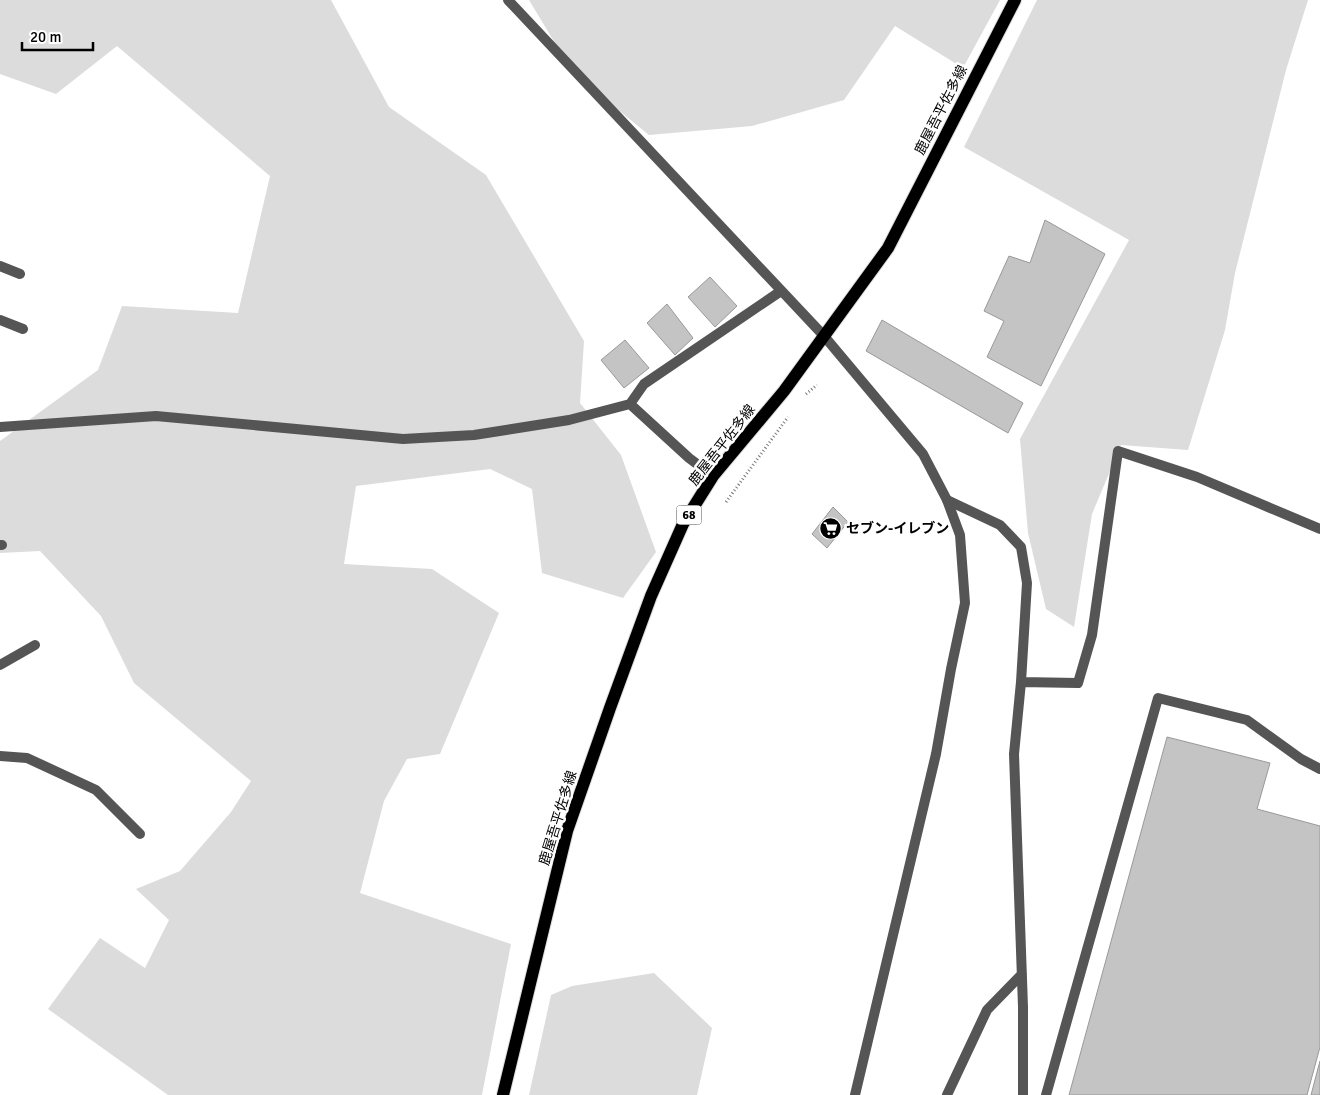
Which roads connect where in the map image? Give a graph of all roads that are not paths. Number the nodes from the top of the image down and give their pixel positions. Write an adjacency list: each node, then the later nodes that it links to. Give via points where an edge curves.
1 (508, 0): 5 (street)
2 (1015, 0): 8 (main road, 鹿屋吾平佐多線 / 68, via 888,248)
3 (0, 266): 4 (street)
4 (20, 274)
5 (781, 291): 8 (street); 9 (street, via 644,384)
6 (0, 320): 7 (street)
7 (22, 329)
8 (824, 336): 11 (main road, 鹿屋吾平佐多線 / 68, via 784,391); 12 (street, via 923,454)
9 (630, 404): 10 (street, via 569,420 474,435 403,439 156,416); 11 (street, via 689,458)
10 (0, 427)
11 (714, 476): 21 (main road, 鹿屋吾平佐多線 / 68, via 683,524 652,596 567,831)
12 (947, 500): 16 (street, via 1000,526 1021,547 1027,583); 22 (street, via 960,534 965,603 936,754)
13 (1320, 529): 16 (street, via 1197,477 1118,451 1092,635 1078,683)
14 (35, 645): 15 (street)
15 (0, 665)
16 (1021, 682): 20 (street, via 1014,754)
17 (0, 756): 19 (street, via 28,758 96,790)
18 (1320, 769): 25 (street, via 1300,759 1247,720 1158,698)
19 (140, 834)
20 (1022, 974): 23 (street, via 986,1010); 24 (street)
21 (503, 1095)
22 (855, 1095)
23 (947, 1095)
24 (1023, 1095)
25 (1046, 1095)

